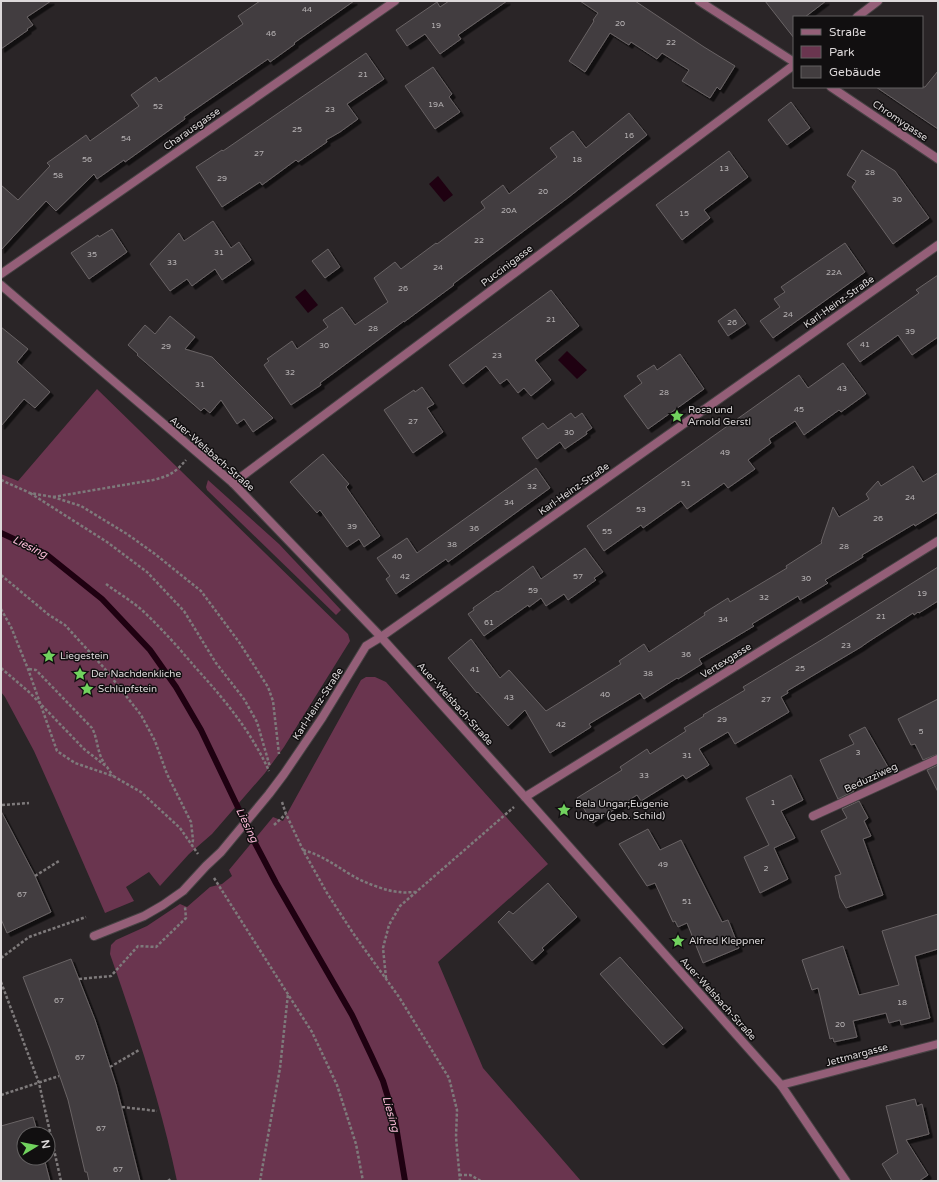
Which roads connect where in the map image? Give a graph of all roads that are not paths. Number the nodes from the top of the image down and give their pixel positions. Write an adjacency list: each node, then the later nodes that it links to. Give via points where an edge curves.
1 (395, 1): 10 (street, Charausgasse)
2 (699, 1): 5 (street)
3 (878, 1): 4 (street)
4 (858, 16)
5 (793, 63)
6 (793, 65): 12 (street, Puccinigasse)
7 (832, 88): 8 (street, Chromygasse)
8 (938, 159)
9 (938, 244): 14 (street, Karl-Heinz-Straße)
10 (1, 274)
11 (1, 285): 12 (street, Auer-Welsbach-Straße)
12 (233, 483): 14 (street, Auer-Welsbach-Straße)
13 (938, 541): 16 (street, Vertexgasse)
14 (381, 637): 16 (street, Auer-Welsbach-Straße); 18 (street, Karl-Heinz-Straße, via 366,646 276,786 221,852 183,891 144,916)
15 (938, 759): 17 (street, Beduzziweg)
16 (525, 797): 20 (street, Auer-Welsbach-Straße)
17 (813, 816)
18 (94, 936)
19 (938, 1044): 20 (street, Jettmargasse)
20 (781, 1085): 21 (street, Auer-Welsbach-Straße)
21 (846, 1181)

